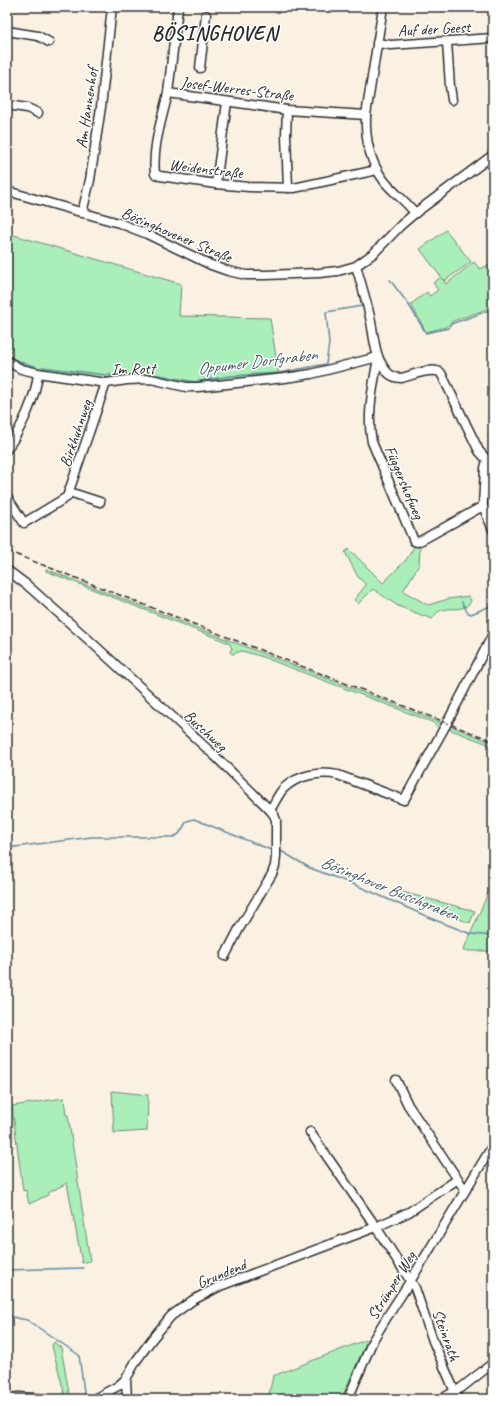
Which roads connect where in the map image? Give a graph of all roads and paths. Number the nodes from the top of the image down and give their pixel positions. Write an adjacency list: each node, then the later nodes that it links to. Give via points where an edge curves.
1 (112, 7): 23 (street, Am Hannenhof, via 101,107 90,180)
2 (178, 7): 11 (street, Josef-Werres-Straße)
3 (383, 7): 9 (street)
4 (206, 15): 10 (street, Josef-Werres-Straße)
5 (7, 31): 7 (street, via 38,36)
6 (493, 38): 8 (street, Auf der Geest)
7 (49, 42)
8 (447, 42): 9 (street, Auf der Geest, via 391,45); 12 (street)
9 (377, 43): 17 (street)
10 (200, 68)
11 (168, 93): 13 (street, Josef-Werres-Straße); 20 (street, Weidenstraße, via 158,133 155,174)
12 (452, 100)
13 (227, 102): 15 (street, Josef-Werres-Straße); 20 (street)
14 (7, 105): 16 (street, via 27,108)
15 (287, 110): 17 (street, Josef-Werres-Straße); 21 (street)
16 (38, 113)
17 (366, 115): 19 (street, via 368,149)
18 (493, 155): 24 (street, Bösinghovener Straße)
19 (377, 170): 21 (street, Weidenstraße); 24 (street)
20 (216, 184): 21 (street, Weidenstraße)
21 (288, 188)
22 (7, 191): 23 (street, Bösinghovener Straße)
23 (82, 213): 25 (street, Bösinghovener Straße, via 147,234 228,271 266,275 319,273)
24 (415, 213): 25 (street, Bösinghovener Straße, via 374,253)
25 (356, 266): 26 (street, via 370,314)
26 (378, 357): 29 (street, Im Rott, via 304,375 198,388 151,379); 31 (street, via 392,377 401,378 432,370 441,373 479,451); 35 (street, Függershofweg, via 369,427 372,442 414,541 422,540)
27 (7, 361): 28 (street, Im Rott, via 21,369)
28 (38, 373): 29 (street, Im Rott); 30 (street, via 34,396)
29 (106, 383): 32 (street, Birkhuhnweg)
30 (7, 449)
31 (490, 461): 35 (street, via 485,468)
32 (69, 492): 33 (street, Birkhuhnweg, via 68,497 24,523); 34 (street, Birkhuhnweg)
33 (7, 497)
34 (100, 502)
35 (483, 506): 36 (street)
36 (493, 530)
37 (7, 570): 39 (street, Buschweg, via 90,641)
38 (493, 634): 39 (street, via 404,800 338,775 319,773 299,779 284,788)
39 (270, 810): 40 (street, via 276,820 275,866)
40 (225, 956)
41 (396, 1080): 44 (street, via 408,1104)
42 (310, 1132): 46 (street)
43 (493, 1145): 45 (street, Strümper Weg)
44 (458, 1179): 45 (street); 46 (street, Grundend, via 409,1212)
45 (466, 1190): 47 (street, Strümper Weg)
46 (376, 1228): 47 (street); 49 (street, Grundend, via 220,1286 193,1300 172,1316 152,1338)
47 (411, 1280): 50 (street, Steinrath, via 432,1341); 55 (street, Strümper Weg, via 374,1340)
48 (493, 1363): 50 (street)
49 (126, 1379): 53 (street); 54 (street)
50 (456, 1396): 56 (street)
51 (7, 1398): 52 (street)
52 (47, 1399)
53 (94, 1399)
54 (127, 1399)
55 (348, 1399)
56 (441, 1399)

